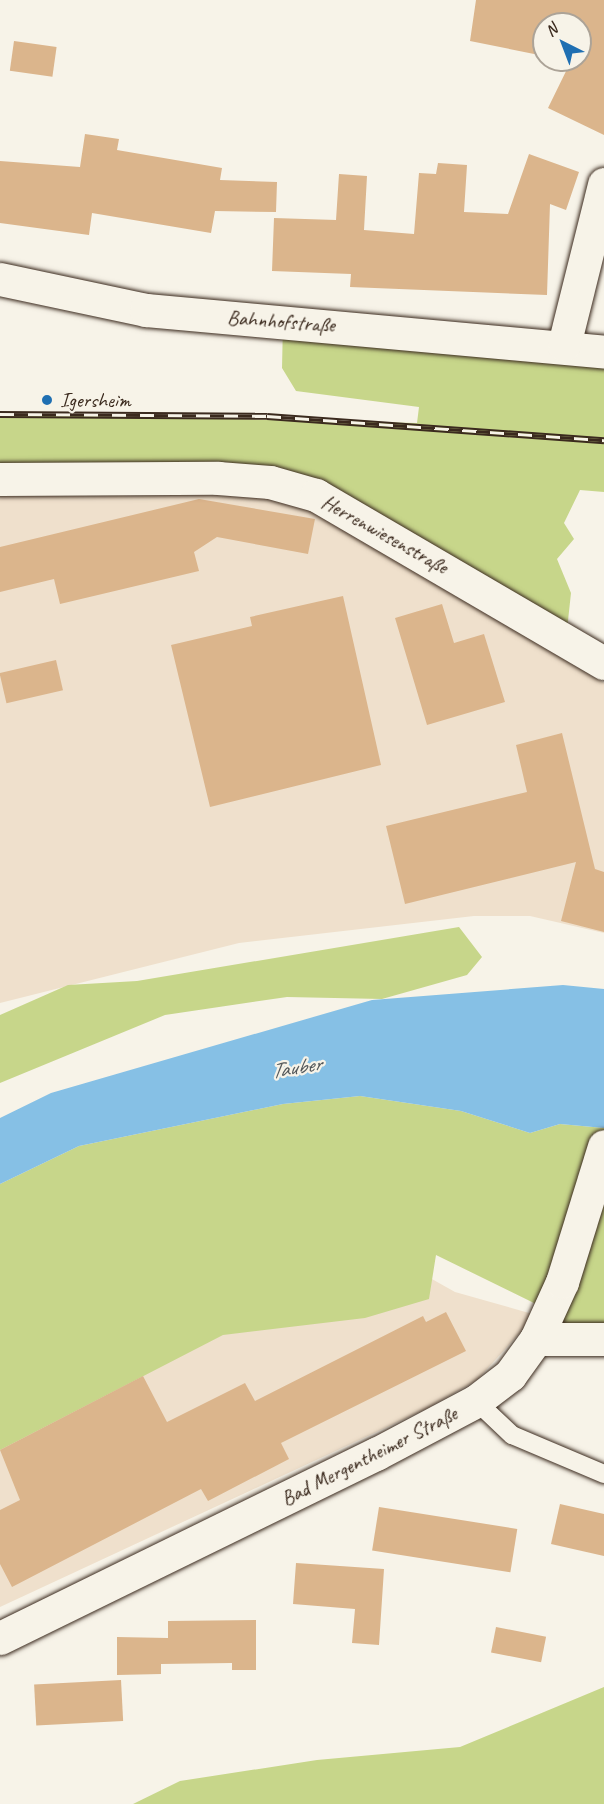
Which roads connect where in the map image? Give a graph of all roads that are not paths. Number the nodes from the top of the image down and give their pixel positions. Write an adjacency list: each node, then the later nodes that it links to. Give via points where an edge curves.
1 (604, 184): 3 (street)
2 (0, 279): 3 (street, Bahnhofstraße, via 146,310)
3 (564, 345): 4 (street, Bahnhofstraße)
4 (604, 352)
5 (0, 479): 6 (street, Herrenwiesenstraße, via 218,478 270,482 316,495)
6 (604, 663)
7 (604, 1146): 8 (street, Bad Mergentheimer Straße, via 562,1282)
8 (536, 1339): 9 (street); 10 (street, Bad Mergentheimer Straße, via 510,1376)
9 (604, 1339)
10 (476, 1401): 11 (lane, via 512,1436); 12 (street, Bad Mergentheimer Straße)
11 (604, 1474)
12 (0, 1638)

